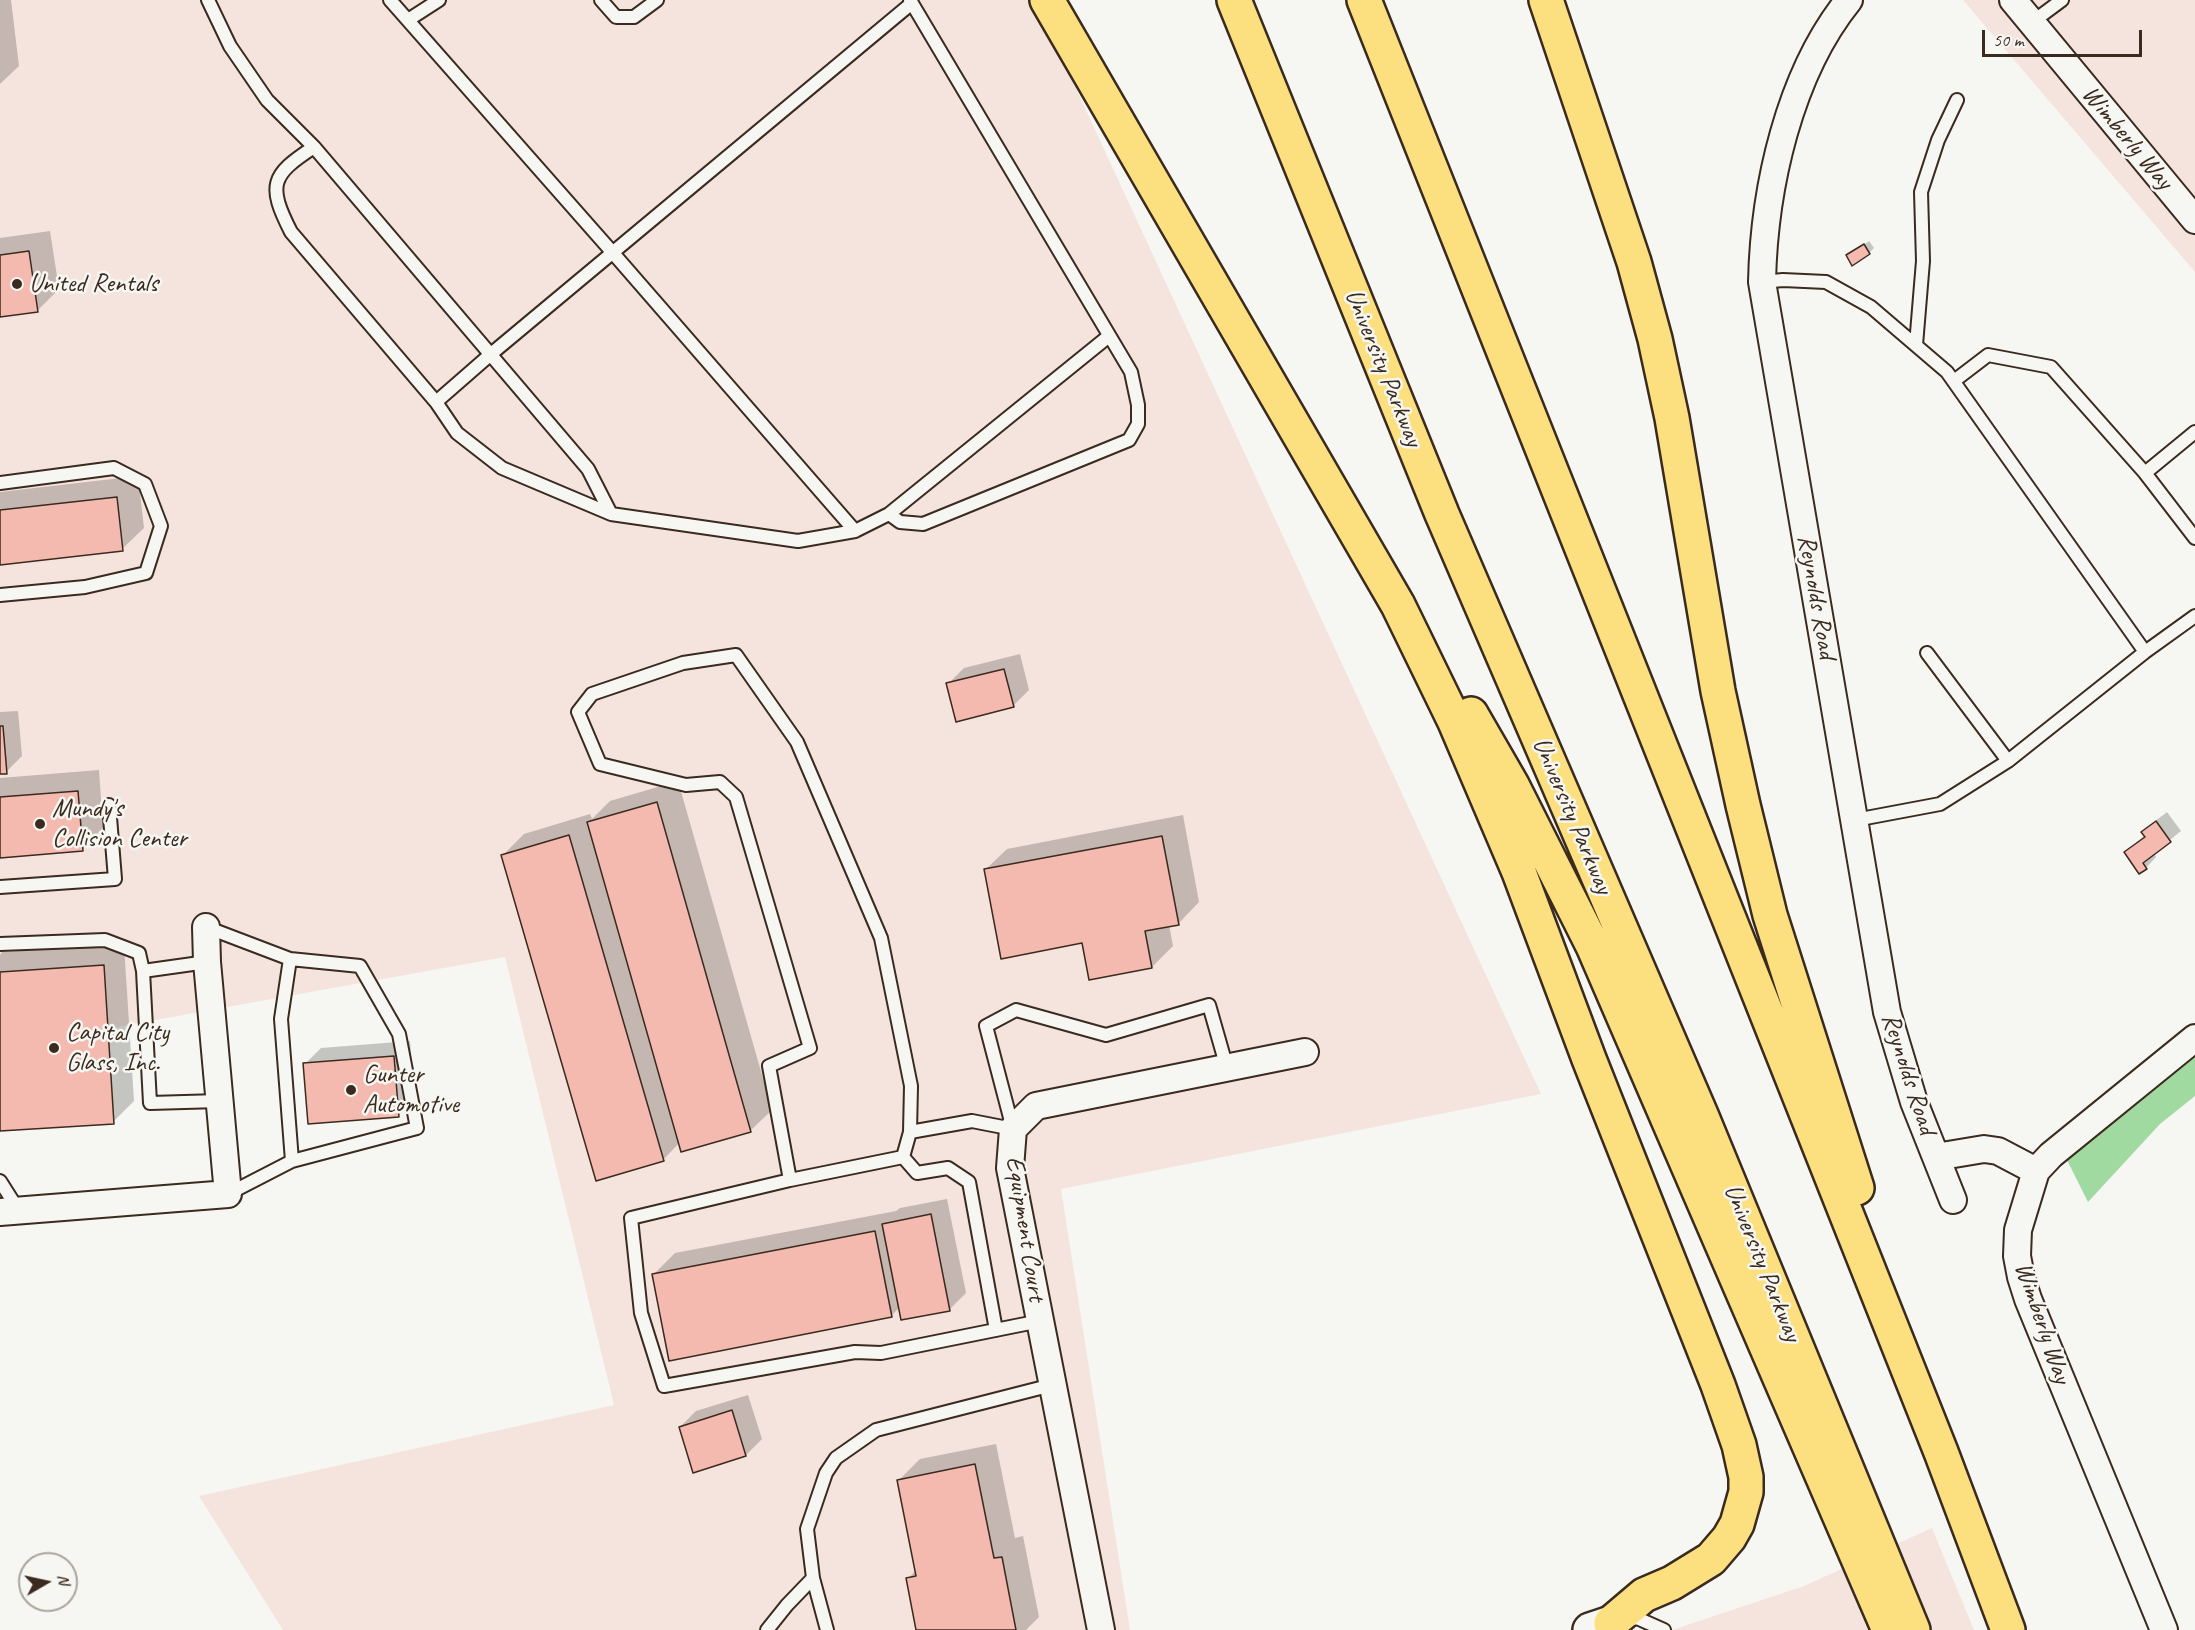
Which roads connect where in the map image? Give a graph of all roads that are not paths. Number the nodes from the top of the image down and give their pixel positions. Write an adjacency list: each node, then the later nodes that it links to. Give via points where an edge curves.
1 (208, 0): 17 (lane, via 230,46 267,100)
2 (390, 0): 14 (lane)
3 (439, 0): 14 (lane)
4 (601, 0): 5 (lane, via 616,17 634,17)
5 (657, 0)
6 (1047, 0): 34 (highway)
7 (1234, 0): 73 (highway, University Parkway, via 1442,514 1702,1117)
8 (1364, 0): 65 (highway)
9 (1546, 0): 65 (highway, via 1634,262 1655,339 1718,691 1770,915)
10 (1849, 0): 20 (street, Reynolds Road, via 1832,21 1795,96 1770,191)
11 (2013, 0): 15 (street, Wimberly Way)
12 (2062, 0): 15 (lane)
13 (911, 2): 19 (lane); 21 (lane)
14 (408, 20): 19 (lane)
15 (2031, 22): 18 (street, Wimberly Way)
16 (1957, 100): 22 (lane, via 1938,140 1921,192 1923,261)
17 (314, 147): 23 (lane); 25 (lane, via 290,163 277,179 278,207 291,232)
18 (2193, 215)
19 (613, 253): 23 (lane); 31 (lane)
20 (1762, 282): 22 (lane, via 1826,282 1871,307); 40 (street, Reynolds Road)
21 (1109, 336): 30 (lane); 30 (lane, via 1131,372 1138,405 1138,424 1129,440 923,524 900,522)
22 (1916, 345): 24 (lane)
23 (491, 354): 25 (lane); 29 (lane, via 588,469)
24 (1954, 381): 27 (lane, via 1988,355 2051,367); 36 (lane)
25 (436, 402): 29 (lane, via 457,433 502,468)
26 (2195, 432): 27 (lane)
27 (2145, 473): 32 (lane)
28 (0, 483): 33 (lane, via 114,468 145,484 161,526 146,573 85,587)
29 (611, 514): 31 (lane, via 798,541)
30 (889, 514): 31 (lane)
31 (855, 531)
32 (2195, 538)
33 (0, 595)
34 (1398, 605): 67 (highway, via 1455,722 1519,872 1718,1385 1743,1460 1746,1492 1742,1509 1721,1550 1692,1572 1644,1595); 72 (highway, via 1438,658 1506,776 1593,946)
35 (2195, 616): 36 (lane)
36 (2145, 652): 38 (lane)
37 (1927, 653): 38 (lane)
38 (2008, 761): 40 (lane, via 1940,804)
39 (110, 805): 41 (lane, via 115,879)
40 (1855, 820): 54 (street, Reynolds Road, via 1887,1012 1914,1102)
41 (0, 887)
42 (206, 927): 44 (lane); 45 (street)
43 (0, 944): 46 (lane, via 105,940 139,953)
44 (290, 958): 55 (lane, via 281,1019); 55 (lane, via 360,966 399,1034 417,1128)
45 (207, 962): 46 (lane); 50 (street)
46 (143, 971): 50 (lane, via 150,1103)
47 (2195, 1038): 56 (street, Wimberly Way, via 2051,1155)
48 (1305, 1052): 49 (street, Equipment Court)
49 (1227, 1068): 51 (street, Equipment Court, via 1036,1106); 51 (lane, via 1209,1005 1106,1035 1016,1010 986,1026)
50 (219, 1101): 59 (street)
51 (1013, 1130): 52 (lane, via 972,1121); 62 (street, Equipment Court, via 1010,1168)
52 (910, 1132): 53 (lane); 57 (lane, via 911,1086 881,938 797,742 736,655 683,663 592,693 578,712 600,764 686,785 720,782 736,797 810,1048 769,1066)
53 (903, 1157): 57 (lane); 63 (lane, via 917,1173 948,1168 969,1182)
54 (1936, 1157): 56 (street, via 1984,1149 1998,1151); 60 (street, Reynolds Road)
55 (292, 1161): 59 (lane)
56 (2036, 1172): 75 (street, Wimberly Way, via 2018,1230 2021,1277)
57 (790, 1180): 63 (lane, via 632,1218 641,1313 664,1386 855,1352 881,1353)
58 (0, 1181): 61 (lane)
59 (228, 1194): 61 (street)
60 (1953, 1200)
61 (9, 1212)
62 (1040, 1322): 63 (lane); 64 (street, Equipment Court)
63 (996, 1330)
64 (1052, 1385): 66 (lane, via 876,1430 836,1458 826,1473 807,1529); 70 (street, Equipment Court)
65 (1941, 1452): 74 (highway)
66 (813, 1578): 68 (lane); 69 (lane)
67 (1600, 1626): 71 (lane, via 1637,1618)
68 (767, 1630)
69 (827, 1630)
70 (1101, 1630)
71 (1664, 1630)
72 (1888, 1630)
73 (1913, 1630)
74 (2008, 1630)
75 (2164, 1630)

